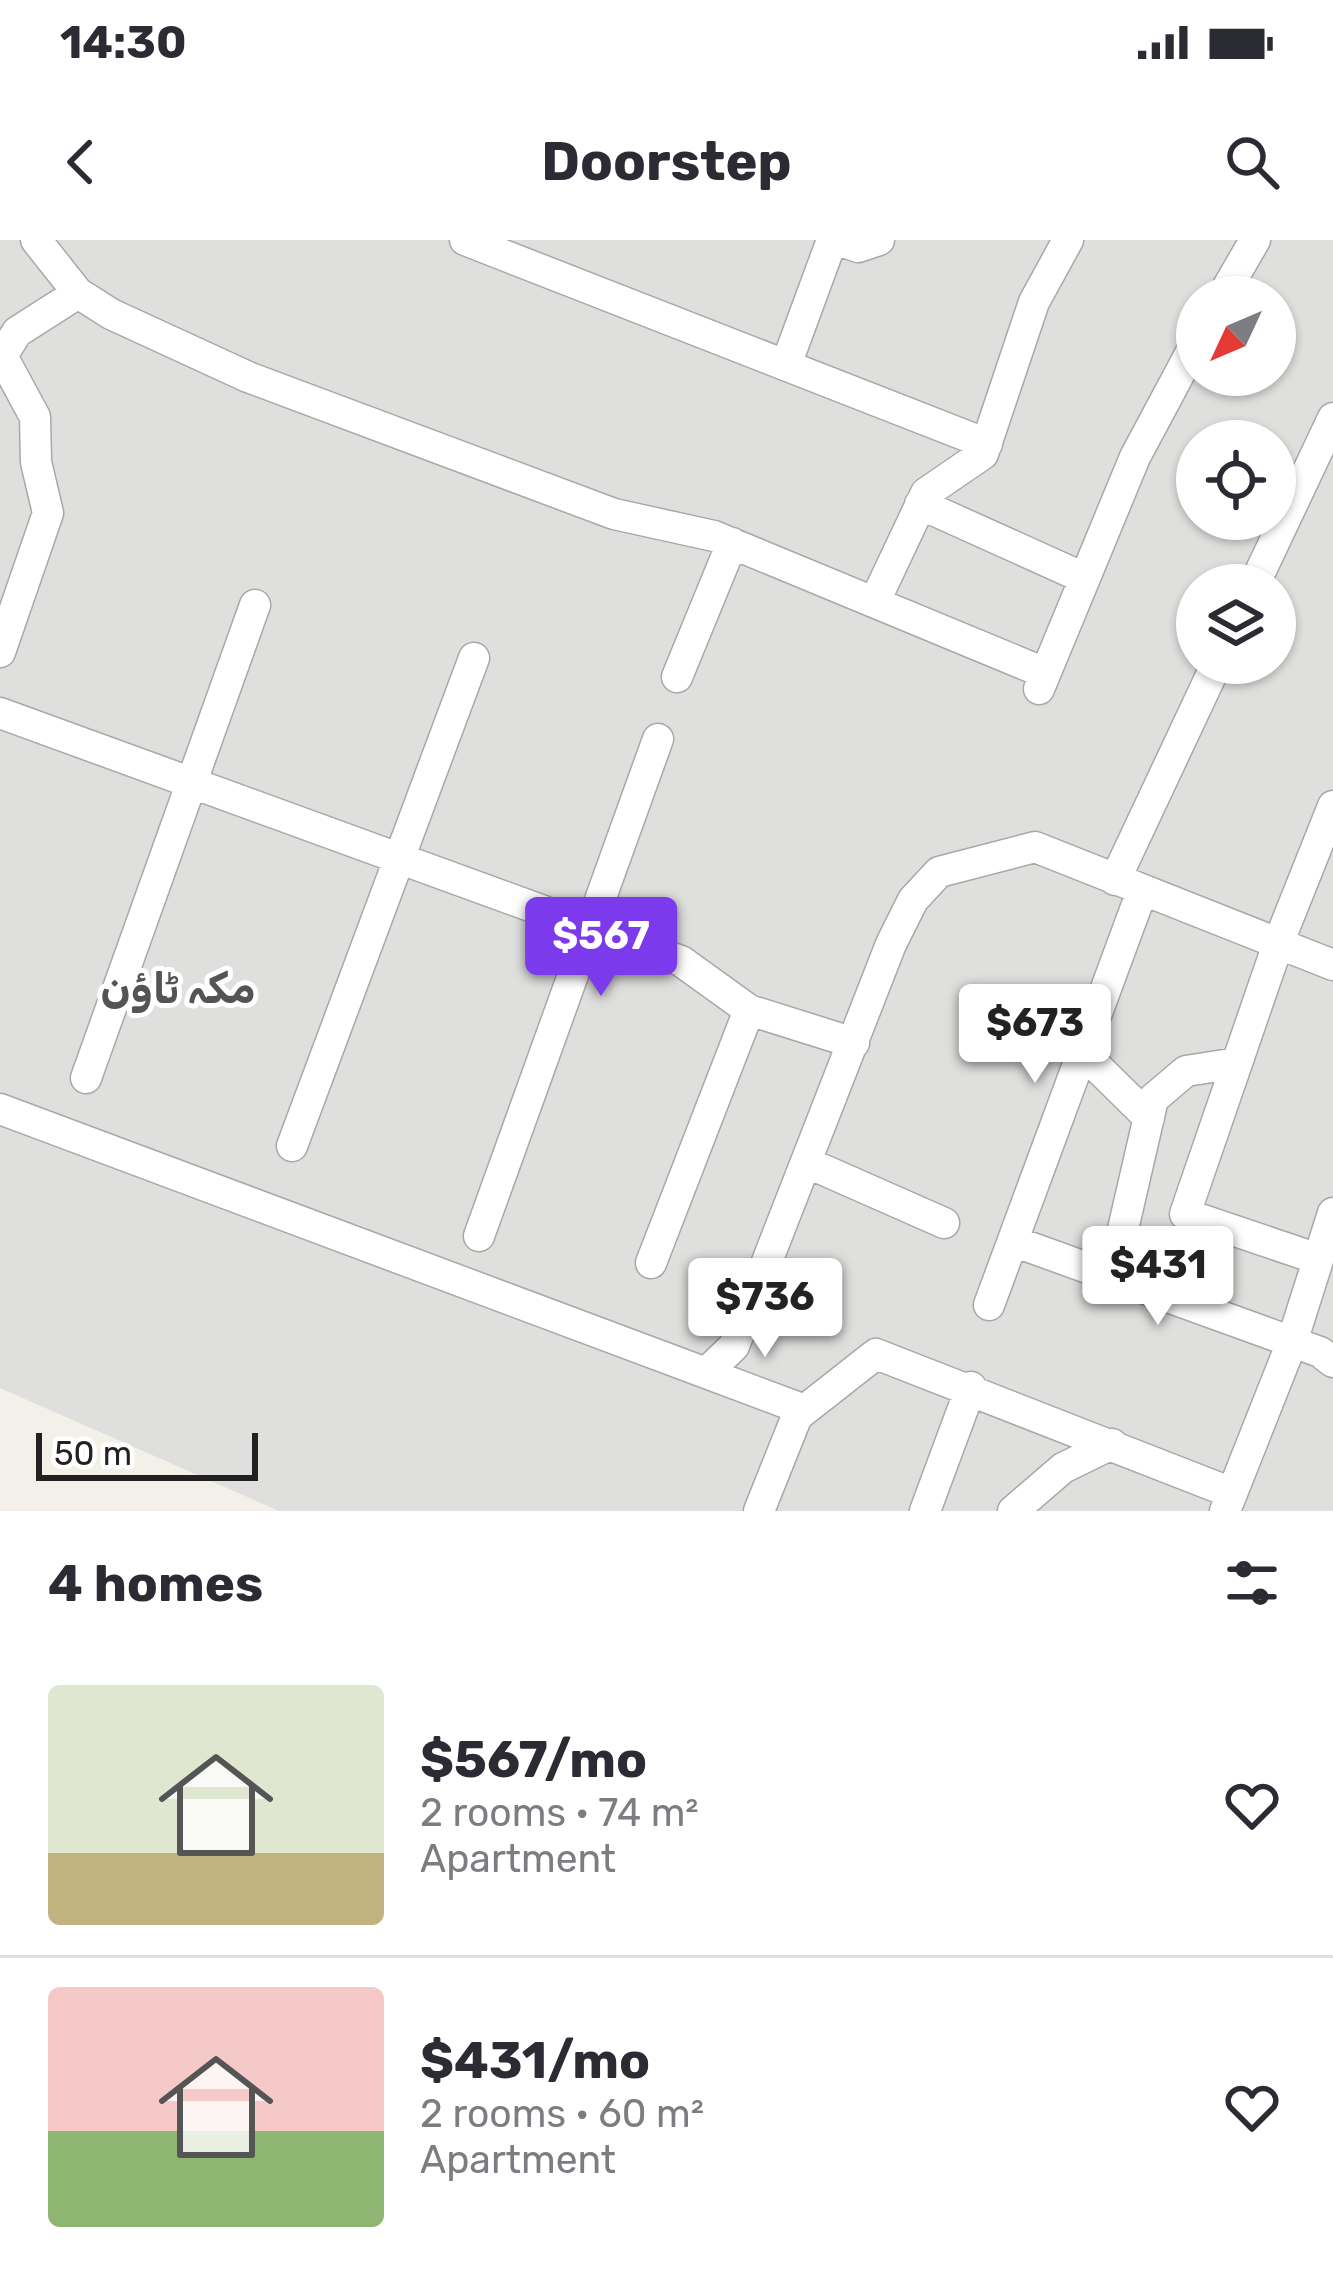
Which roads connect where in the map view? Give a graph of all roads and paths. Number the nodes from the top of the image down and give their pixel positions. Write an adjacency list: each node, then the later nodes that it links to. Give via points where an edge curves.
1 (36, 240): 8 (street)
2 (465, 240): 9 (street)
3 (835, 240): 4 (street, via 857,247); 9 (street)
4 (880, 240)
5 (1068, 240): 12 (street, via 1034,302)
6 (1255, 240): 7 (street)
7 (1234, 276)
8 (79, 293): 14 (street, via 248,377 614,514); 19 (street, via 17,332 2,356 35,417 48,513)
9 (786, 365): 12 (street)
10 (1176, 380): 16 (street)
11 (1333, 418): 15 (street)
12 (987, 444): 13 (street)
13 (920, 505): 16 (street); 17 (street)
14 (732, 543): 17 (street); 21 (street)
15 (1264, 564)
16 (1084, 578): 17 (street, via 1042,681)
17 (875, 602)
18 (255, 605): 25 (street)
19 (0, 652)
20 (473, 658): 27 (street)
21 (677, 677)
22 (1209, 684): 28 (street)
23 (0, 713): 25 (street)
24 (658, 739): 29 (street)
25 (195, 781): 27 (street); 36 (street)
26 (1333, 806): 30 (street)
27 (400, 857): 29 (street); 39 (street)
28 (1128, 885): 30 (street); 33 (street, via 1036,847 939,872 905,914); 34 (street)
29 (590, 931): 32 (street, via 682,961); 43 (street)
30 (1278, 944): 31 (street); 35 (street)
31 (1333, 965)
32 (749, 1010): 33 (street); 46 (street)
33 (854, 1043): 40 (street)
34 (1082, 1052): 38 (street); 44 (street)
35 (1237, 1064): 38 (street, via 1186,1071 1162,1087); 45 (street, via 1184,1214)
36 (86, 1078)
37 (0, 1109): 51 (street)
38 (1149, 1118): 47 (street)
39 (292, 1146)
40 (808, 1163): 42 (street); 51 (street, via 734,1346)
41 (1333, 1213): 45 (street)
42 (944, 1223)
43 (479, 1236)
44 (1013, 1240): 47 (street); 48 (street)
45 (1318, 1259): 49 (street)
46 (651, 1263)
47 (1112, 1276): 49 (street)
48 (989, 1305)
49 (1292, 1342): 50 (street); 55 (street)
50 (1333, 1362)
51 (706, 1373): 53 (street)
52 (971, 1387): 53 (street, via 876,1354); 54 (street); 57 (street)
53 (802, 1409): 56 (street)
54 (1112, 1444): 55 (street); 58 (street, via 1063,1468)
55 (1228, 1502)
56 (759, 1511)
57 (926, 1511)
58 (1013, 1511)

